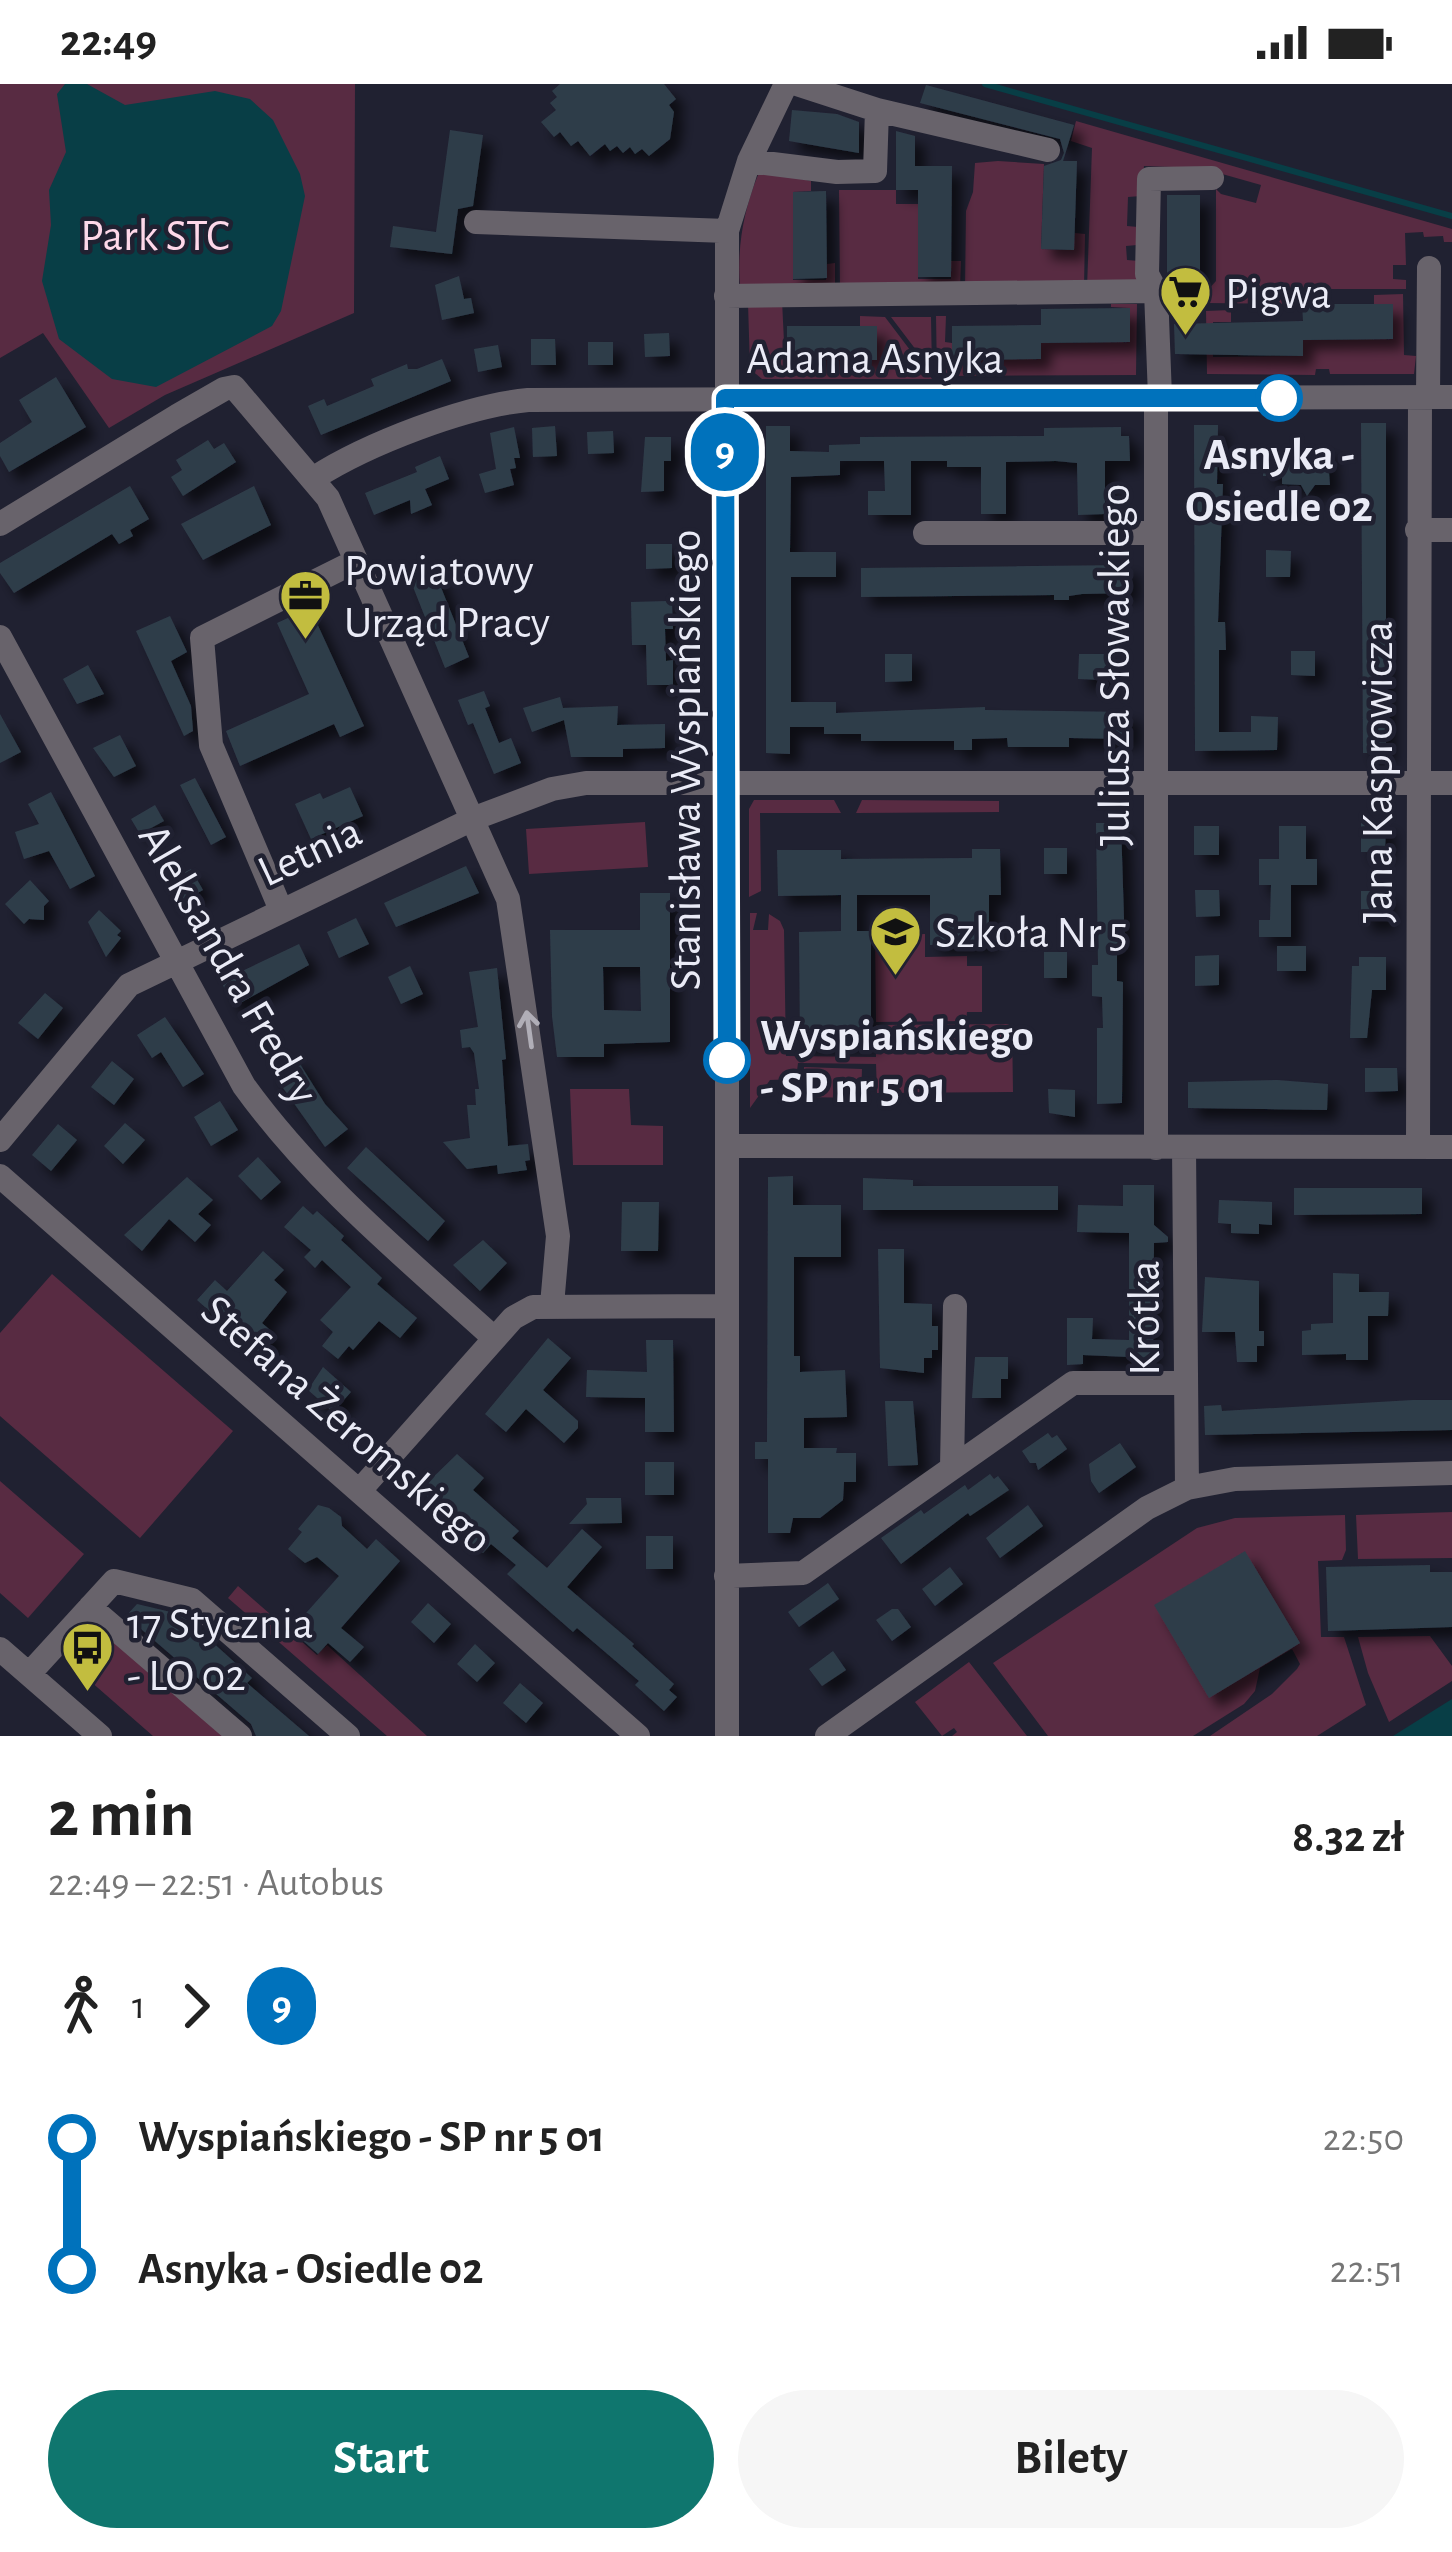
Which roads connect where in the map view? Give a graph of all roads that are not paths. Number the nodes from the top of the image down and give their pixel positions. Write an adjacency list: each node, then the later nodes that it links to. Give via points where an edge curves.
1 (786, 84): 5 (street, Stanisława Wyspiańskiego)
2 (797, 84): 3 (street)
3 (877, 110): 4 (street); 5 (street, via 875,171)
4 (1048, 150)
5 (748, 161): 8 (street, Stanisława Wyspiańskiego)
6 (1212, 178): 10 (street, Juliusza Słowackiego, via 1150,179 1147,274)
7 (476, 222): 8 (street)
8 (728, 231): 11 (street, Stanisława Wyspiańskiego)
9 (1429, 268): 12 (street, Jana Kasprowicza)
10 (1156, 291): 11 (street); 14 (street, Juliusza Słowackiego)
11 (726, 296): 13 (street, Stanisława Wyspiańskiego)
12 (1433, 397): 14 (street, Adama Asnyka); 17 (street, Jana Kasprowicza)
13 (725, 398): 14 (street, Adama Asnyka); 15 (street, Adama Asnyka, via 507,402 424,428); 24 (street, Stanisława Wyspiańskiego)
14 (1158, 398): 20 (street, Juliusza Słowackiego)
15 (314, 478): 16 (street, via 234,387); 21 (street)
16 (0, 524)
17 (1417, 530): 18 (street); 23 (street, Jana Kasprowicza)
18 (1452, 530)
19 (925, 533): 20 (street)
20 (1155, 533): 25 (street, Juliusza Słowackiego)
21 (356, 561): 27 (street); 28 (street, via 202,638 211,745)
22 (0, 638): 29 (street, Aleksandra Fredry)
23 (1418, 781): 25 (street, Letnia); 26 (street, Letnia); 32 (street, Jana Kasprowicza)
24 (727, 782): 25 (street, Letnia); 27 (street, Letnia, via 586,782); 31 (street, Stanisława Wyspiańskiego)
25 (1156, 782): 34 (street, Juliusza Słowackiego)
26 (1452, 783)
27 (475, 818): 28 (street, Letnia); 37 (street, one-way to 27, via 558,1236 508,899)
28 (281, 910): 29 (street, Letnia)
29 (173, 961): 30 (street, Letnia, via 129,985); 40 (street, Aleksandra Fredry, via 244,1086 301,1159)
30 (0, 1140)
31 (727, 1146): 34 (street); 38 (street, Stanisława Wyspiańskiego)
32 (1418, 1147): 33 (street); 35 (street)
33 (1452, 1147)
34 (1156, 1148): 35 (street)
35 (1184, 1148): 41 (street, Krótka)
36 (0, 1176): 45 (street, Stefana Żeromskiego)
37 (552, 1305): 38 (street); 40 (street, via 532,1307)
38 (726, 1306): 46 (street, Stanisława Wyspiańskiego)
39 (955, 1306): 42 (street)
40 (494, 1338): 45 (street)
41 (1185, 1383): 42 (street, via 1072,1383); 44 (street, Krótka)
42 (952, 1468): 46 (street, via 803,1573)
43 (1452, 1473): 44 (street, via 1276,1476)
44 (1187, 1488): 55 (street, via 1147,1508)
45 (361, 1489): 53 (street, Stefana Żeromskiego)
46 (726, 1576): 54 (street, Stanisława Wyspiańskiego)
47 (90, 1607): 49 (street); 51 (street); 52 (street, via 114,1581 192,1600)
48 (0, 1649): 49 (street)
49 (29, 1674): 50 (street)
50 (100, 1736)
51 (240, 1736)
52 (348, 1736)
53 (638, 1736)
54 (727, 1736)
55 (827, 1736)

